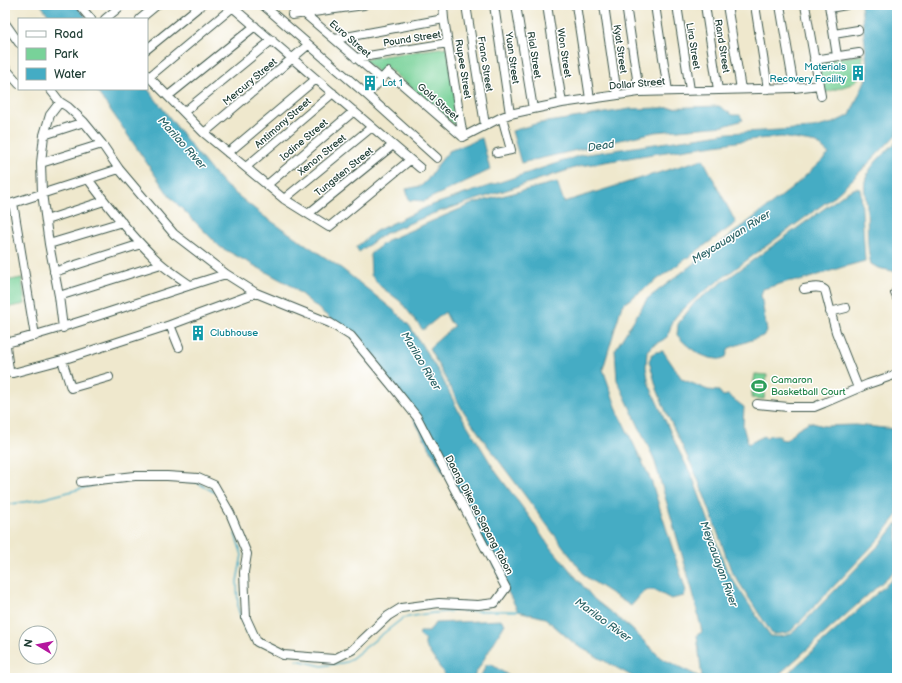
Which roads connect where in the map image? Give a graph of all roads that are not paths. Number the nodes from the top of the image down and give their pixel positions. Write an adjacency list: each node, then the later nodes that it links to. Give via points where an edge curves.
1 (79, 5): 27 (street)
2 (122, 5): 28 (street)
3 (157, 5): 29 (street)
4 (201, 5): 40 (street)
5 (262, 5): 39 (street)
6 (364, 5): 25 (street)
7 (443, 5): 30 (street, Rupee Street)
8 (466, 5): 73 (street, Franc Street)
9 (494, 5): 71 (street, Yuan Street)
10 (516, 5): 68 (street, Rial Street)
11 (547, 5): 67 (street, Won Street)
12 (576, 5): 65 (street)
13 (604, 5): 62 (street, Kyat Street)
14 (626, 5): 59 (street)
15 (655, 5): 58 (street)
16 (677, 5): 56 (street, Lira Street)
17 (705, 5): 57 (street, Rand Street)
18 (727, 5): 53 (street)
19 (755, 5): 54 (street)
20 (780, 5): 52 (street)
21 (805, 5): 45 (street)
22 (846, 5): 24 (street)
23 (231, 6): 32 (street); 47 (street)
24 (830, 6): 34 (street)
25 (305, 14): 26 (street); 35 (street, Euro Street)
26 (292, 15)
27 (91, 18)
28 (106, 18)
29 (141, 18)
30 (444, 19): 35 (street); 38 (street, Rupee Street)
31 (5, 23): 37 (street)
32 (254, 26): 36 (street); 63 (street)
33 (858, 30): 34 (street)
34 (834, 34): 42 (street)
35 (335, 39): 43 (street, Euro Street)
36 (272, 40): 44 (street); 70 (street)
37 (18, 42)
38 (448, 43): 43 (street, Pound Street); 77 (street, Rupee Street)
39 (308, 45): 44 (street, Mercury Street); 61 (street)
40 (148, 48)
41 (859, 53): 42 (street)
42 (837, 56): 45 (street)
43 (356, 58): 49 (street, Euro Street)
44 (293, 59): 48 (street); 75 (street, Mercury Street)
45 (814, 60): 51 (street)
46 (5, 68): 50 (street)
47 (148, 76): 63 (street)
48 (316, 79): 60 (street); 80 (street)
49 (381, 79): 61 (street); 77 (street, Gold Street, via 388,72)
50 (18, 83)
51 (819, 85): 52 (street, Dollar Street); 64 (street)
52 (794, 88): 54 (street, Dollar Street)
53 (741, 89): 54 (street, Dollar Street); 57 (street, Dollar Street)
54 (768, 89)
55 (51, 90): 66 (street)
56 (690, 90): 57 (street, Dollar Street); 58 (street, Dollar Street)
57 (718, 90)
58 (668, 91): 59 (street, Dollar Street)
59 (639, 92): 62 (street, Dollar Street)
60 (333, 93): 69 (street); 85 (street, Antimony Street)
61 (367, 95): 82 (street)
62 (617, 95): 65 (street, Dollar Street)
63 (168, 96): 70 (street)
64 (821, 96)
65 (590, 99): 67 (street, Dollar Street)
66 (60, 102): 72 (street); 76 (street, via 50,115)
67 (562, 103): 68 (street, Dollar Street)
68 (532, 108): 71 (street, Dollar Street)
69 (354, 111): 74 (street); 89 (street, Iodine Street)
70 (184, 112): 75 (street)
71 (506, 115): 73 (street, Dollar Street); 81 (street, Yuan Street, via 511,150)
72 (84, 122): 76 (street); 78 (street)
73 (485, 125): 77 (street, Dollar Street)
74 (372, 127): 79 (street); 91 (street, Xenon Street)
75 (204, 133): 80 (street)
76 (44, 135): 84 (street)
77 (463, 137)
78 (102, 144): 84 (street); 87 (street)
79 (393, 145): 83 (street); 94 (street, Tungsten Street)
80 (228, 152): 85 (street)
81 (497, 153)
82 (437, 158)
83 (410, 160): 86 (street); 94 (street, via 329,227)
84 (41, 162): 90 (street)
85 (246, 167): 89 (street)
86 (420, 168)
87 (119, 169): 88 (street); 101 (street, via 174,234)
88 (88, 179): 90 (street); 92 (street)
89 (267, 185): 91 (street)
90 (42, 194): 93 (street); 95 (street)
91 (284, 199): 94 (street)
92 (104, 201): 95 (street); 96 (street)
93 (9, 204): 110 (street)
94 (308, 214)
95 (46, 220): 97 (street)
96 (122, 222): 97 (street); 98 (street)
97 (49, 244): 100 (street)
98 (142, 244): 99 (street); 100 (street)
99 (161, 264): 102 (street); 105 (street)
100 (54, 272): 105 (street)
101 (226, 274): 102 (street); 104 (street)
102 (190, 285): 109 (street)
103 (804, 290): 107 (street, via 823,288)
104 (256, 293): 108 (street); 118 (street, Daang Dike sa Sapang Tabon, via 330,324 351,336 417,417 506,588 494,603 478,605 439,602 402,608 388,616 352,650 334,659 283,655 257,642 246,618 244,572 247,554 230,512 214,485 198,478 167,476 135,476)
105 (59, 296): 109 (street)
106 (846, 308): 107 (street)
107 (830, 312): 116 (street)
108 (170, 326): 112 (street); 113 (street)
109 (63, 328): 110 (street)
110 (35, 336): 111 (street)
111 (6, 341): 113 (street, via 11,373)
112 (179, 347)
113 (62, 360): 115 (street, via 71,388)
114 (897, 374): 116 (street)
115 (109, 377)
116 (858, 388): 117 (street, via 814,407)
117 (757, 404)
118 (82, 482)

